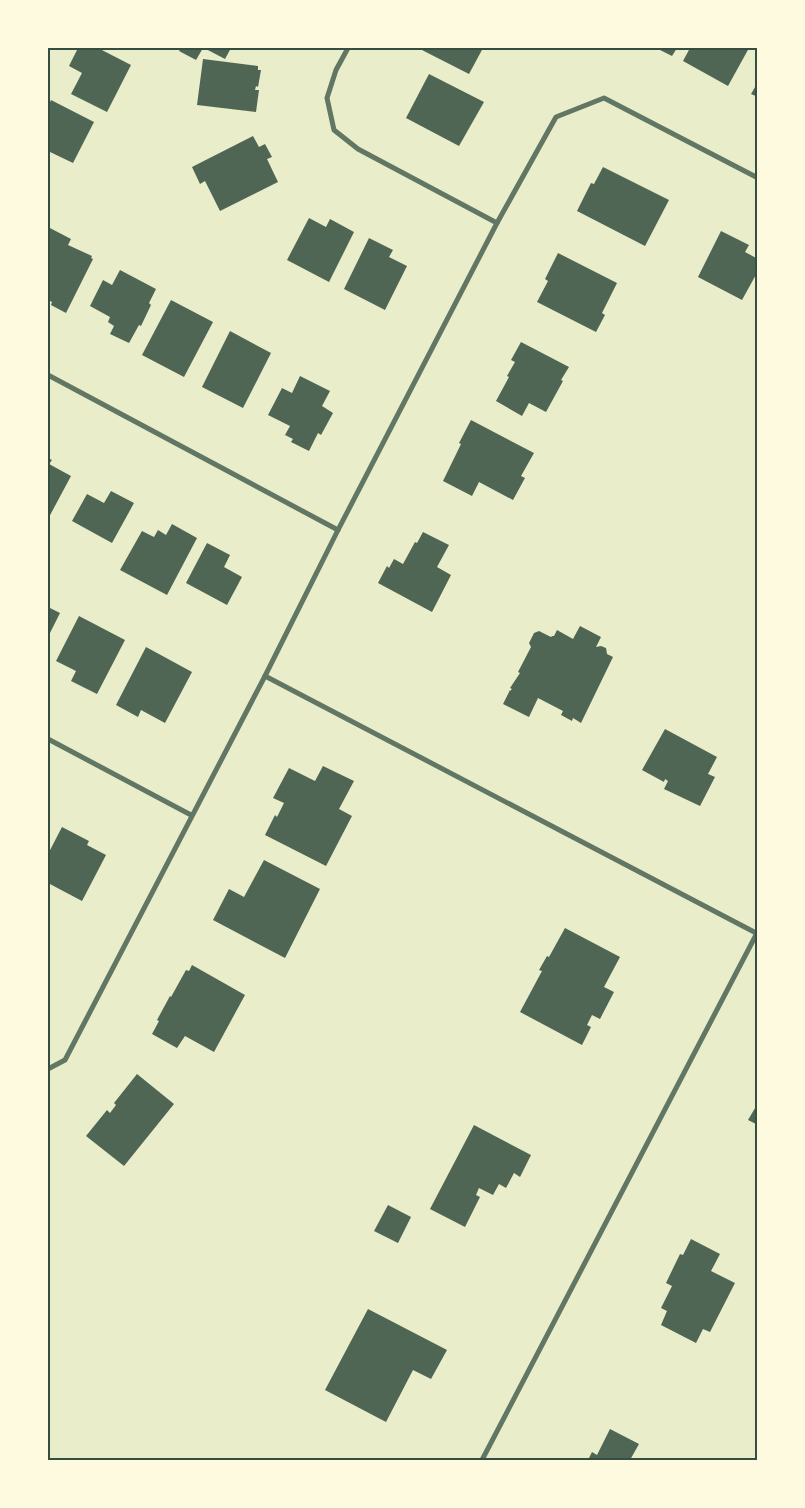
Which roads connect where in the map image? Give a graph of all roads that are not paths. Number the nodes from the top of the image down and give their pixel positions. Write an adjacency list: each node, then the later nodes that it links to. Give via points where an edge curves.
1 (348, 48): 3 (street, via 336,70 327,98 334,130 358,149)
2 (758, 178): 3 (street, via 604,98 556,116)
3 (497, 223): 5 (street)
4 (48, 375): 5 (street)
5 (338, 530): 6 (street)
6 (265, 676): 8 (street); 9 (street)
7 (48, 739): 8 (street)
8 (191, 815): 10 (street, via 65,1060)
9 (757, 934): 11 (street)
10 (48, 1069)
11 (482, 1460)

